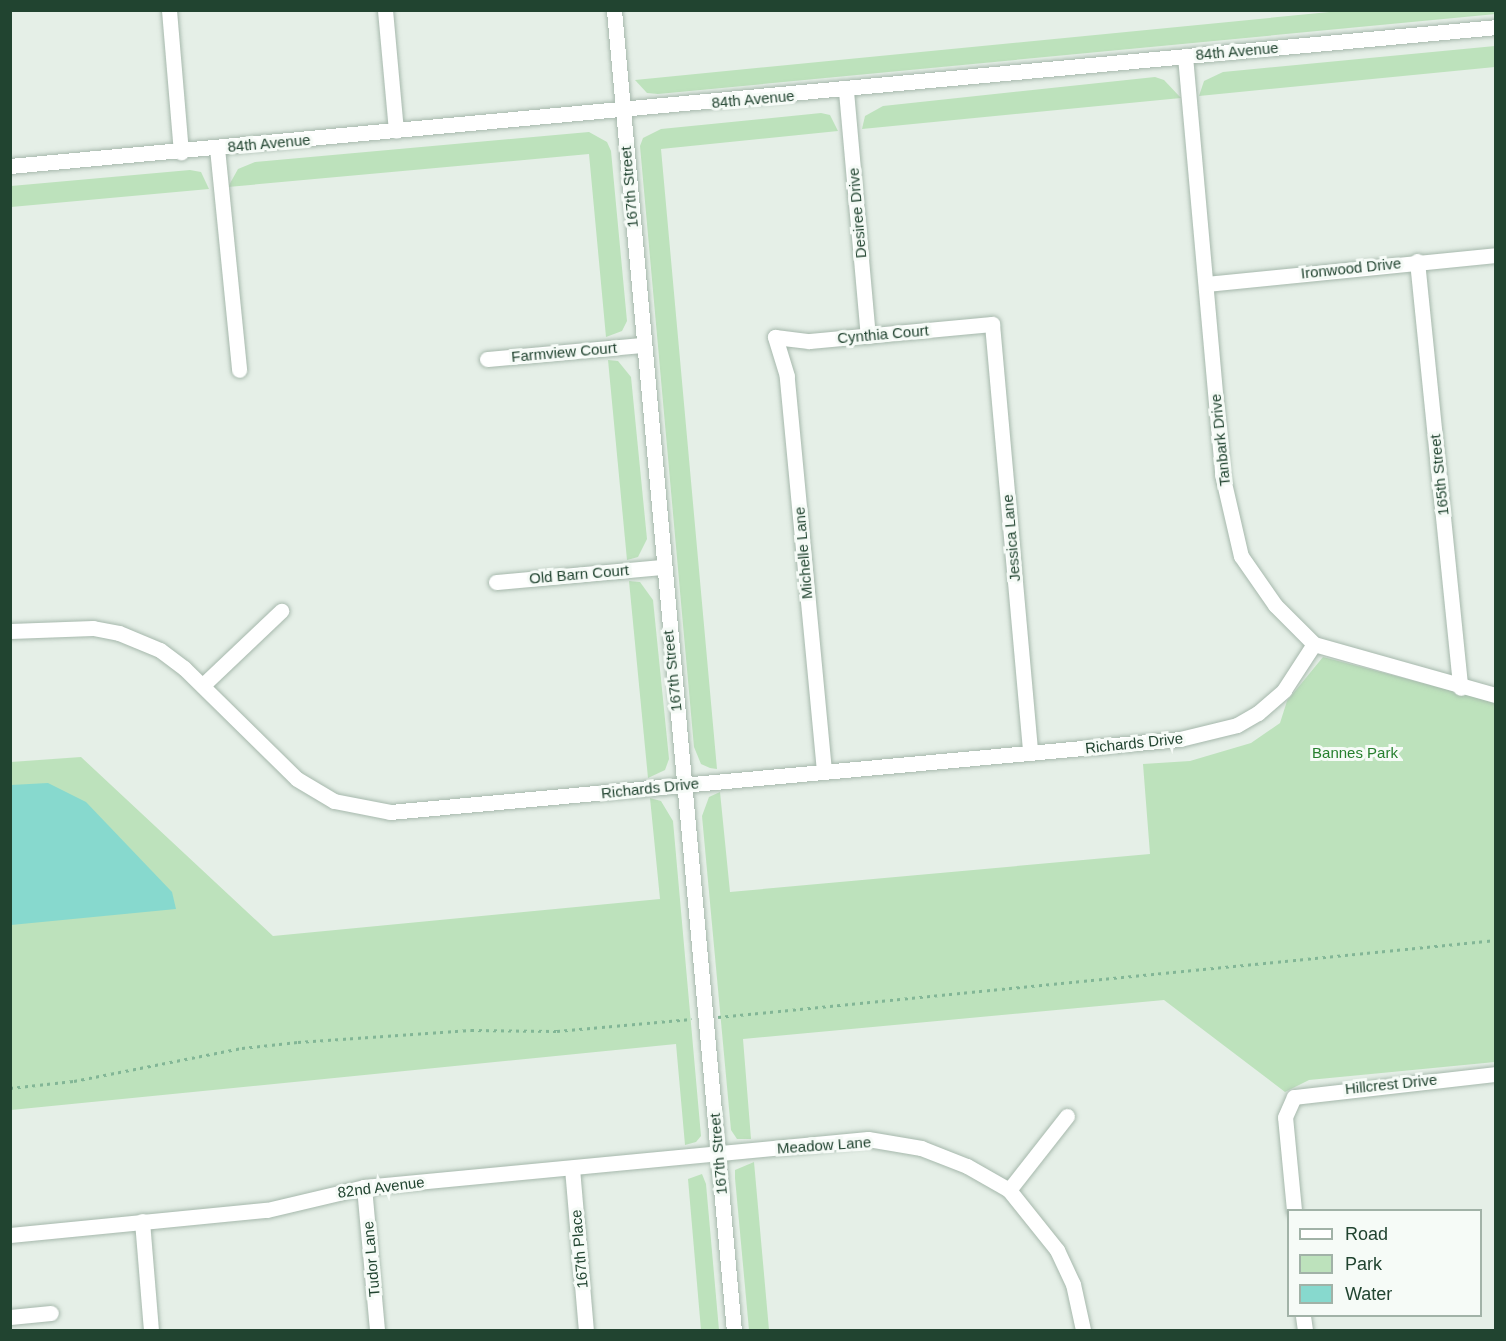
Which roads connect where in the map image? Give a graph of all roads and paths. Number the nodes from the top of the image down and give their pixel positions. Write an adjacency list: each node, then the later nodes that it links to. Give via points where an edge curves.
1 (169, 10): 10 (street)
2 (385, 10): 8 (street)
3 (614, 10): 7 (street, 167th Street)
4 (1496, 27): 5 (street, 84th Avenue)
5 (1185, 56): 6 (street, 84th Avenue); 14 (street, Tanbark Drive)
6 (846, 91): 7 (street, 84th Avenue); 16 (street, Desiree Drive)
7 (622, 111): 8 (street, 84th Avenue); 18 (street, 167th Street)
8 (396, 131): 9 (street, 84th Avenue)
9 (217, 148): 10 (street, 84th Avenue); 20 (street)
10 (182, 152): 11 (street, 84th Avenue)
11 (10, 166)
12 (1496, 255): 13 (street, Ironwood Drive)
13 (1417, 261): 14 (street, Ironwood Drive); 27 (street, 165th Street)
14 (1206, 284): 25 (street, Tanbark Drive, via 1222,474 1241,556 1275,605)
15 (992, 324): 16 (street, Cynthia Court); 29 (street, Jessica Lane)
16 (868, 336): 17 (street, Cynthia Court, via 809,341)
17 (775, 337): 30 (street, Michelle Lane, via 787,376)
18 (642, 345): 19 (street, Farmview Court); 21 (street, 167th Street)
19 (487, 359)
20 (239, 370)
21 (662, 567): 22 (street, Old Barn Court); 31 (street, 167th Street)
22 (496, 582)
23 (281, 611): 26 (street)
24 (10, 631): 26 (street, Richards Drive, via 67,626 119,633 160,650)
25 (1314, 644): 27 (street, Tanbark Drive); 29 (street, Richards Drive, via 1284,690 1237,725 1180,740)
26 (203, 685): 31 (street, Richards Drive, via 297,779 353,807 407,811)
27 (1460, 688): 28 (street, Tanbark Drive)
28 (1496, 695)
29 (1030, 752): 30 (street, Richards Drive)
30 (824, 771): 31 (street, Richards Drive)
31 (684, 784): 33 (street, 167th Street)
32 (1496, 940): 33 (path)
33 (705, 1018): 35 (path, via 557,1031 460,1031 298,1042 242,1048 74,1081); 37 (street, 167th Street)
34 (1496, 1074): 41 (street, Hillcrest Drive, via 1301,1093 1289,1102 1285,1117)
35 (10, 1088)
36 (1067, 1116): 40 (street)
37 (718, 1153): 38 (street, 82nd Avenue); 40 (street, Meadow Lane, via 868,1139 921,1148 967,1166); 49 (street, 167th Street)
38 (572, 1168): 39 (street, 82nd Avenue); 48 (street, 167th Place)
39 (364, 1187): 42 (street, 82nd Avenue, via 267,1210); 47 (street, Tudor Lane)
40 (1009, 1190): 50 (street, Meadow Lane, via 1057,1250 1073,1284)
41 (1294, 1209)
42 (142, 1221): 43 (street, 82nd Avenue); 46 (street)
43 (10, 1235)
44 (51, 1313): 45 (street)
45 (10, 1317)
46 (151, 1330)
47 (377, 1330)
48 (586, 1330)
49 (734, 1330)
50 (1083, 1330)

